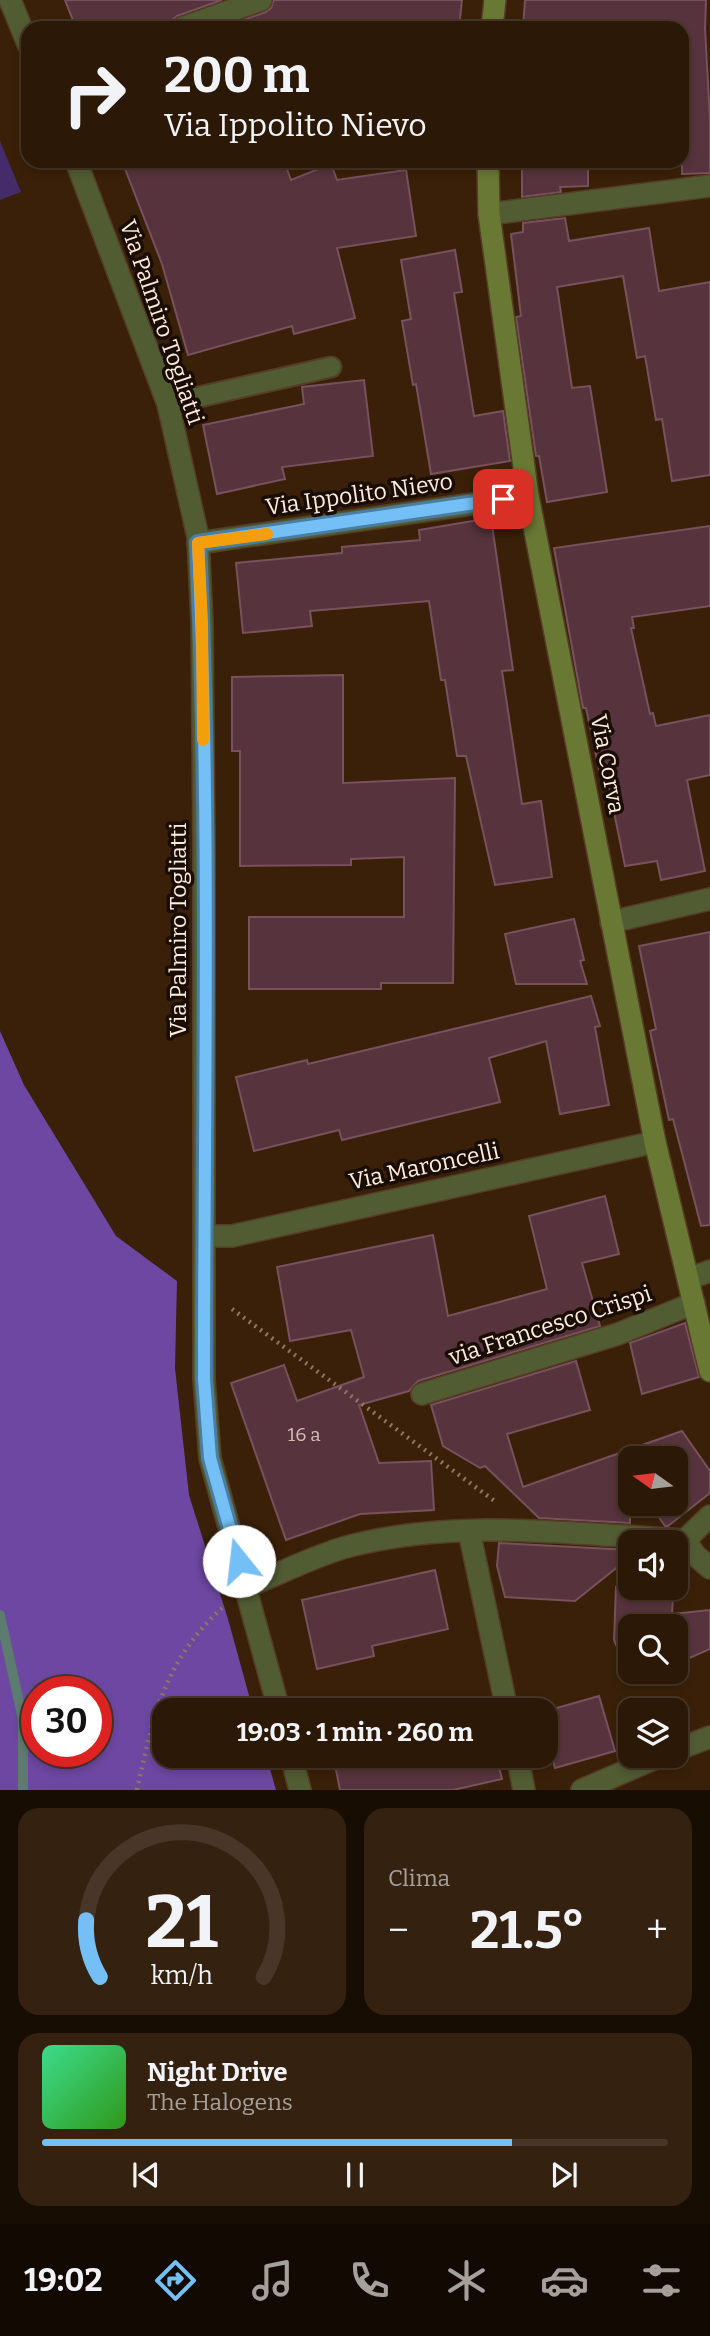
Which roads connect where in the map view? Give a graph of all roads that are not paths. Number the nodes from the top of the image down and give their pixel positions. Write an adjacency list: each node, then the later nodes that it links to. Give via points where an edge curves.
1 (10, 0): 6 (street)
2 (261, 0): 4 (street)
3 (495, 0): 5 (street)
4 (202, 21)
5 (493, 21)
6 (21, 27)
7 (79, 168): 12 (street, Via Palmiro Togliatti)
8 (488, 168): 10 (street, Via Corva)
9 (710, 186): 10 (street)
10 (489, 215): 13 (street, Via Corva)
11 (331, 368): 12 (lane)
12 (168, 404): 14 (street, Via Palmiro Togliatti)
13 (528, 496): 14 (street, Via Ippolito Nievo); 16 (street, Via Corva)
14 (198, 543): 18 (street, Via Palmiro Togliatti)
15 (710, 900): 16 (street)
16 (611, 922): 17 (street, Via Corva)
17 (655, 1142): 18 (street, Via Maroncelli, via 232,1236); 20 (street, Via Corva)
18 (205, 1236): 30 (street, Via Palmiro Togliatti, via 204,1379 210,1458)
19 (710, 1271): 20 (street)
20 (688, 1279): 21 (street, Via Corva)
21 (694, 1303): 22 (street, Via Corva); 23 (street, via Francesco Crispi, via 618,1334)
22 (710, 1371)
23 (422, 1394)
24 (710, 1516): 27 (street)
25 (469, 1531): 26 (street); 30 (street, via 347,1547); 32 (street)
26 (618, 1536)
27 (688, 1537)
28 (688, 1544): 29 (street)
29 (710, 1568)
30 (246, 1587): 31 (street, Via Palmiro Togliatti)
31 (276, 1698)
32 (504, 1698)
33 (710, 1737): 34 (street)
34 (688, 1745)
35 (294, 1768): 38 (street)
36 (520, 1768): 39 (street)
37 (633, 1768): 40 (street)
38 (300, 1790)
39 (524, 1790)
40 (582, 1790)

